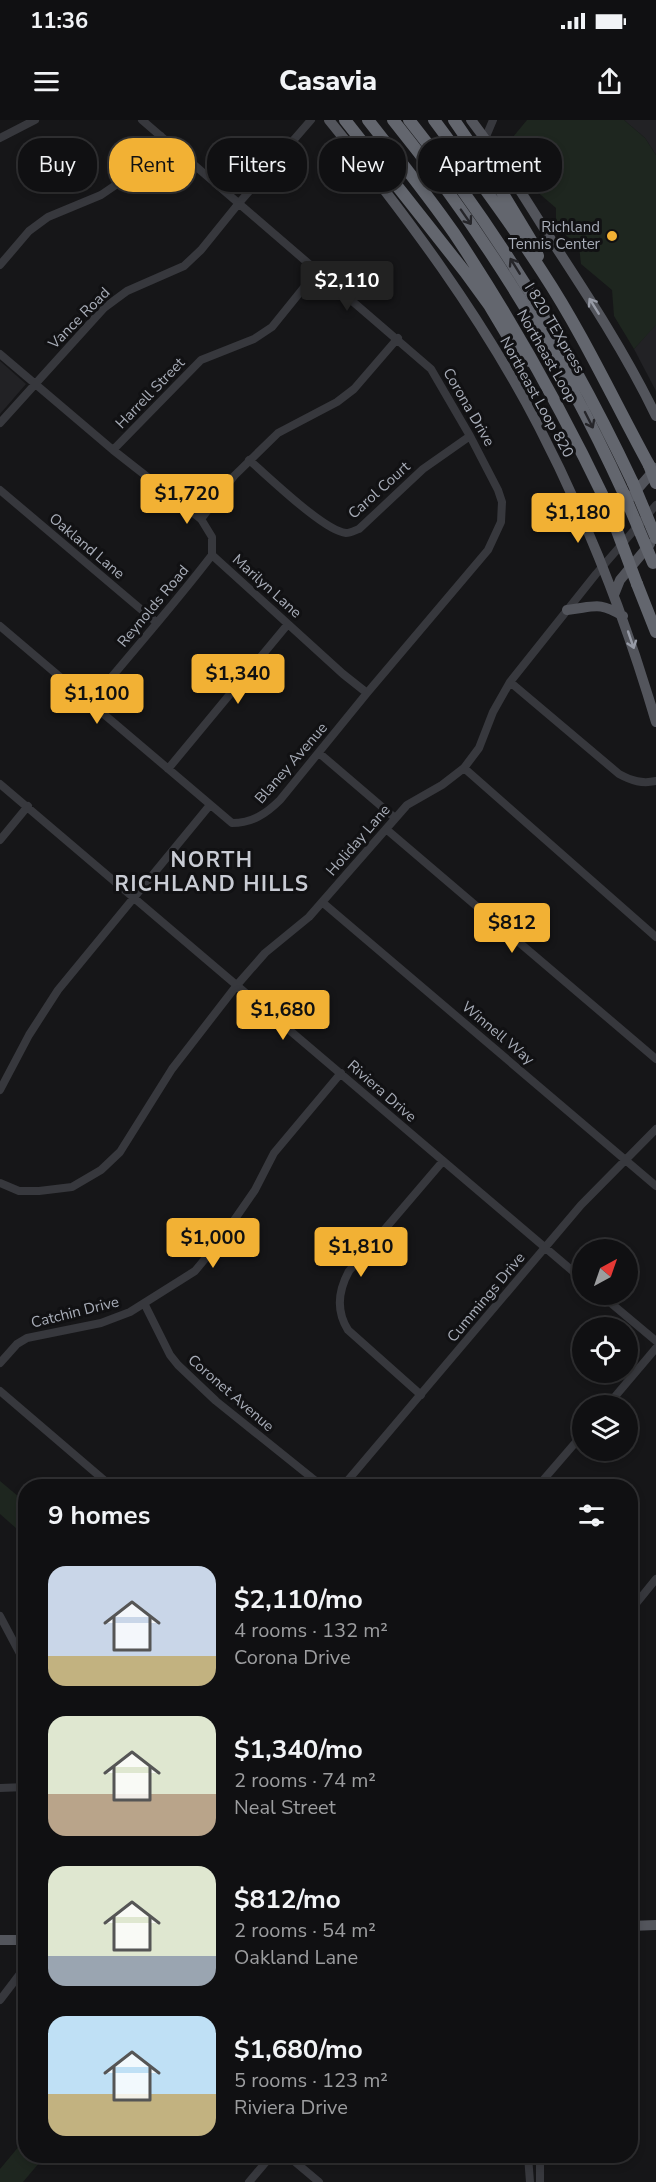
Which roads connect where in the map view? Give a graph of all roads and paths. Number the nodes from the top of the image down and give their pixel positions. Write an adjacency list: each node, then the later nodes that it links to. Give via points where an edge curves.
1 (34, 120): 14 (street)
2 (142, 120): 13 (street, Corona Drive)
3 (311, 120): 18 (street, Vance Road)
4 (329, 120): 35 (main road, Northeast Loop 820, via 436,261 498,355 538,425)
5 (345, 120): 24 (highway, via 465,272 516,350)
6 (368, 120): 24 (highway, Northeast Loop, via 453,232)
7 (393, 120): 41 (highway, I 820 TEXpress, one-way to 41, bridge, via 450,194 543,335 585,412)
8 (409, 120): 37 (highway, I 820 TEXpress, one-way to 8, bridge, via 586,388 523,280)
9 (434, 120): 21 (highway)
10 (454, 120): 21 (highway, via 534,245)
11 (471, 120): 15 (main road)
12 (493, 120): 16 (street)
13 (161, 136): 18 (street, Corona Drive); 19 (street, via 123,180 101,195 48,217 29,231)
14 (0, 138)
15 (484, 138)
16 (485, 138)
17 (519, 192): 26 (main road, one-way to 17, via 618,346)
18 (239, 203): 20 (street, Corona Drive); 25 (street, Vance Road, via 184,266 127,291 104,308)
19 (0, 265)
20 (318, 270): 22 (street, Corona Drive); 29 (street, Harrell Street, via 272,327 254,339 201,360)
21 (544, 274): 31 (highway)
22 (398, 338): 28 (street, Corona Drive, via 431,369); 30 (street, via 354,389 337,402 286,427)
23 (0, 354): 25 (street, Marilyn Lane)
24 (536, 365): 48 (highway, Northeast Loop, bridge, via 607,504)
25 (34, 383): 27 (street, Vance Road); 29 (street, Marilyn Lane)
26 (656, 416)
27 (0, 423)
28 (470, 435): 30 (street, Carol Court, via 423,469 359,529 346,533 319,520); 38 (street, Corona Drive, via 502,502 501,522)
29 (113, 450): 36 (street, Marilyn Lane)
30 (249, 460): 36 (street)
31 (652, 467): 32 (highway, bridge); 35 (main road, via 613,517 599,519)
32 (656, 483)
33 (0, 490): 45 (street, Oakland Lane)
34 (656, 505): 40 (street, Holiday Lane)
35 (579, 511): 40 (main road, Northeast Loop 820)
36 (201, 519): 39 (street, Marilyn Lane, via 212,537)
37 (656, 537): 42 (main road, via 620,580)
38 (490, 546): 50 (street, Blaney Avenue)
39 (212, 555): 45 (street, Reynolds Road); 46 (street, Marilyn Lane)
40 (602, 567): 42 (main road, Northeast Loop 820); 43 (street, Holiday Lane)
41 (654, 567)
42 (614, 595): 44 (main road, Northeast Loop 820)
43 (567, 610): 44 (main road, via 600,606); 49 (street, Holiday Lane)
44 (623, 616): 52 (main road, Northeast Loop 820, one-way to 52)
45 (156, 622): 51 (street, Reynolds Road)
46 (288, 624): 50 (street, Marilyn Lane); 55 (street)
47 (0, 626): 51 (street)
48 (656, 632)
49 (510, 682): 54 (street, Holiday Lane, via 479,748); 56 (street, via 619,774 645,783)
50 (367, 693): 53 (street, Blaney Avenue)
51 (90, 703): 55 (street)
52 (656, 722)
53 (319, 753): 58 (street, Blaney Avenue, via 267,814 232,823); 60 (street)
54 (464, 768): 60 (street, Holiday Lane, via 407,805); 65 (street)
55 (168, 769): 58 (street)
56 (656, 781)
57 (0, 784): 59 (street, Riviera Drive)
58 (210, 805): 63 (street)
59 (28, 806): 62 (street); 63 (street, Riviera Drive)
60 (395, 818): 61 (street, Holiday Lane)
61 (386, 829): 64 (street, Holiday Lane); 67 (street)
62 (0, 840)
63 (134, 899): 66 (street, Riviera Drive); 69 (street, via 58,990)
64 (322, 902): 66 (street, Holiday Lane, via 265,953); 72 (street, Winnell Way)
65 (656, 937)
66 (237, 985): 68 (street, Riviera Drive); 73 (street, Holiday Lane, via 172,1069 120,1152 101,1170 64,1189 19,1191)
67 (656, 1059)
68 (341, 1073): 71 (street, Riviera Drive); 77 (street, Catchin Drive, via 274,1153 255,1190 219,1242 195,1270)
69 (0, 1090)
70 (656, 1129): 72 (street, Cummings Drive)
71 (443, 1161): 75 (street, Riviera Drive); 83 (street, via 349,1271 339,1305 348,1330)
72 (626, 1161): 74 (street, Winnell Way); 75 (street, Cummings Drive, via 599,1184)
73 (0, 1184)
74 (656, 1186)
75 (544, 1248): 76 (street, Riviera Drive); 83 (street, Cummings Drive)
76 (572, 1271)
77 (144, 1303): 81 (street, Catchin Drive, via 100,1323 27,1338); 87 (street, Coronet Avenue, via 178,1365 216,1401)
78 (613, 1305): 79 (street)
79 (656, 1341)
80 (656, 1348): 84 (street)
81 (0, 1363)
82 (0, 1390): 86 (street)
83 (421, 1395): 88 (street, Cummings Drive)
84 (616, 1395)
85 (572, 1447): 89 (street)
86 (103, 1479)
87 (313, 1479)
88 (349, 1479)
89 (544, 1479)
90 (656, 1579): 91 (street)
91 (638, 1601)
92 (0, 1616): 93 (street)
93 (18, 1650)
94 (18, 1787): 95 (street)
95 (0, 1788)
96 (656, 1925): 97 (main road)
97 (638, 1926)
98 (0, 1940): 99 (main road)
99 (18, 1940)
100 (18, 1976): 101 (street)
101 (0, 2000)
102 (265, 2163): 106 (street)
103 (296, 2163): 107 (street)
104 (529, 2163): 108 (street)
105 (540, 2163): 109 (street)
106 (249, 2182)
107 (319, 2182)
108 (530, 2182)
109 (540, 2182)

